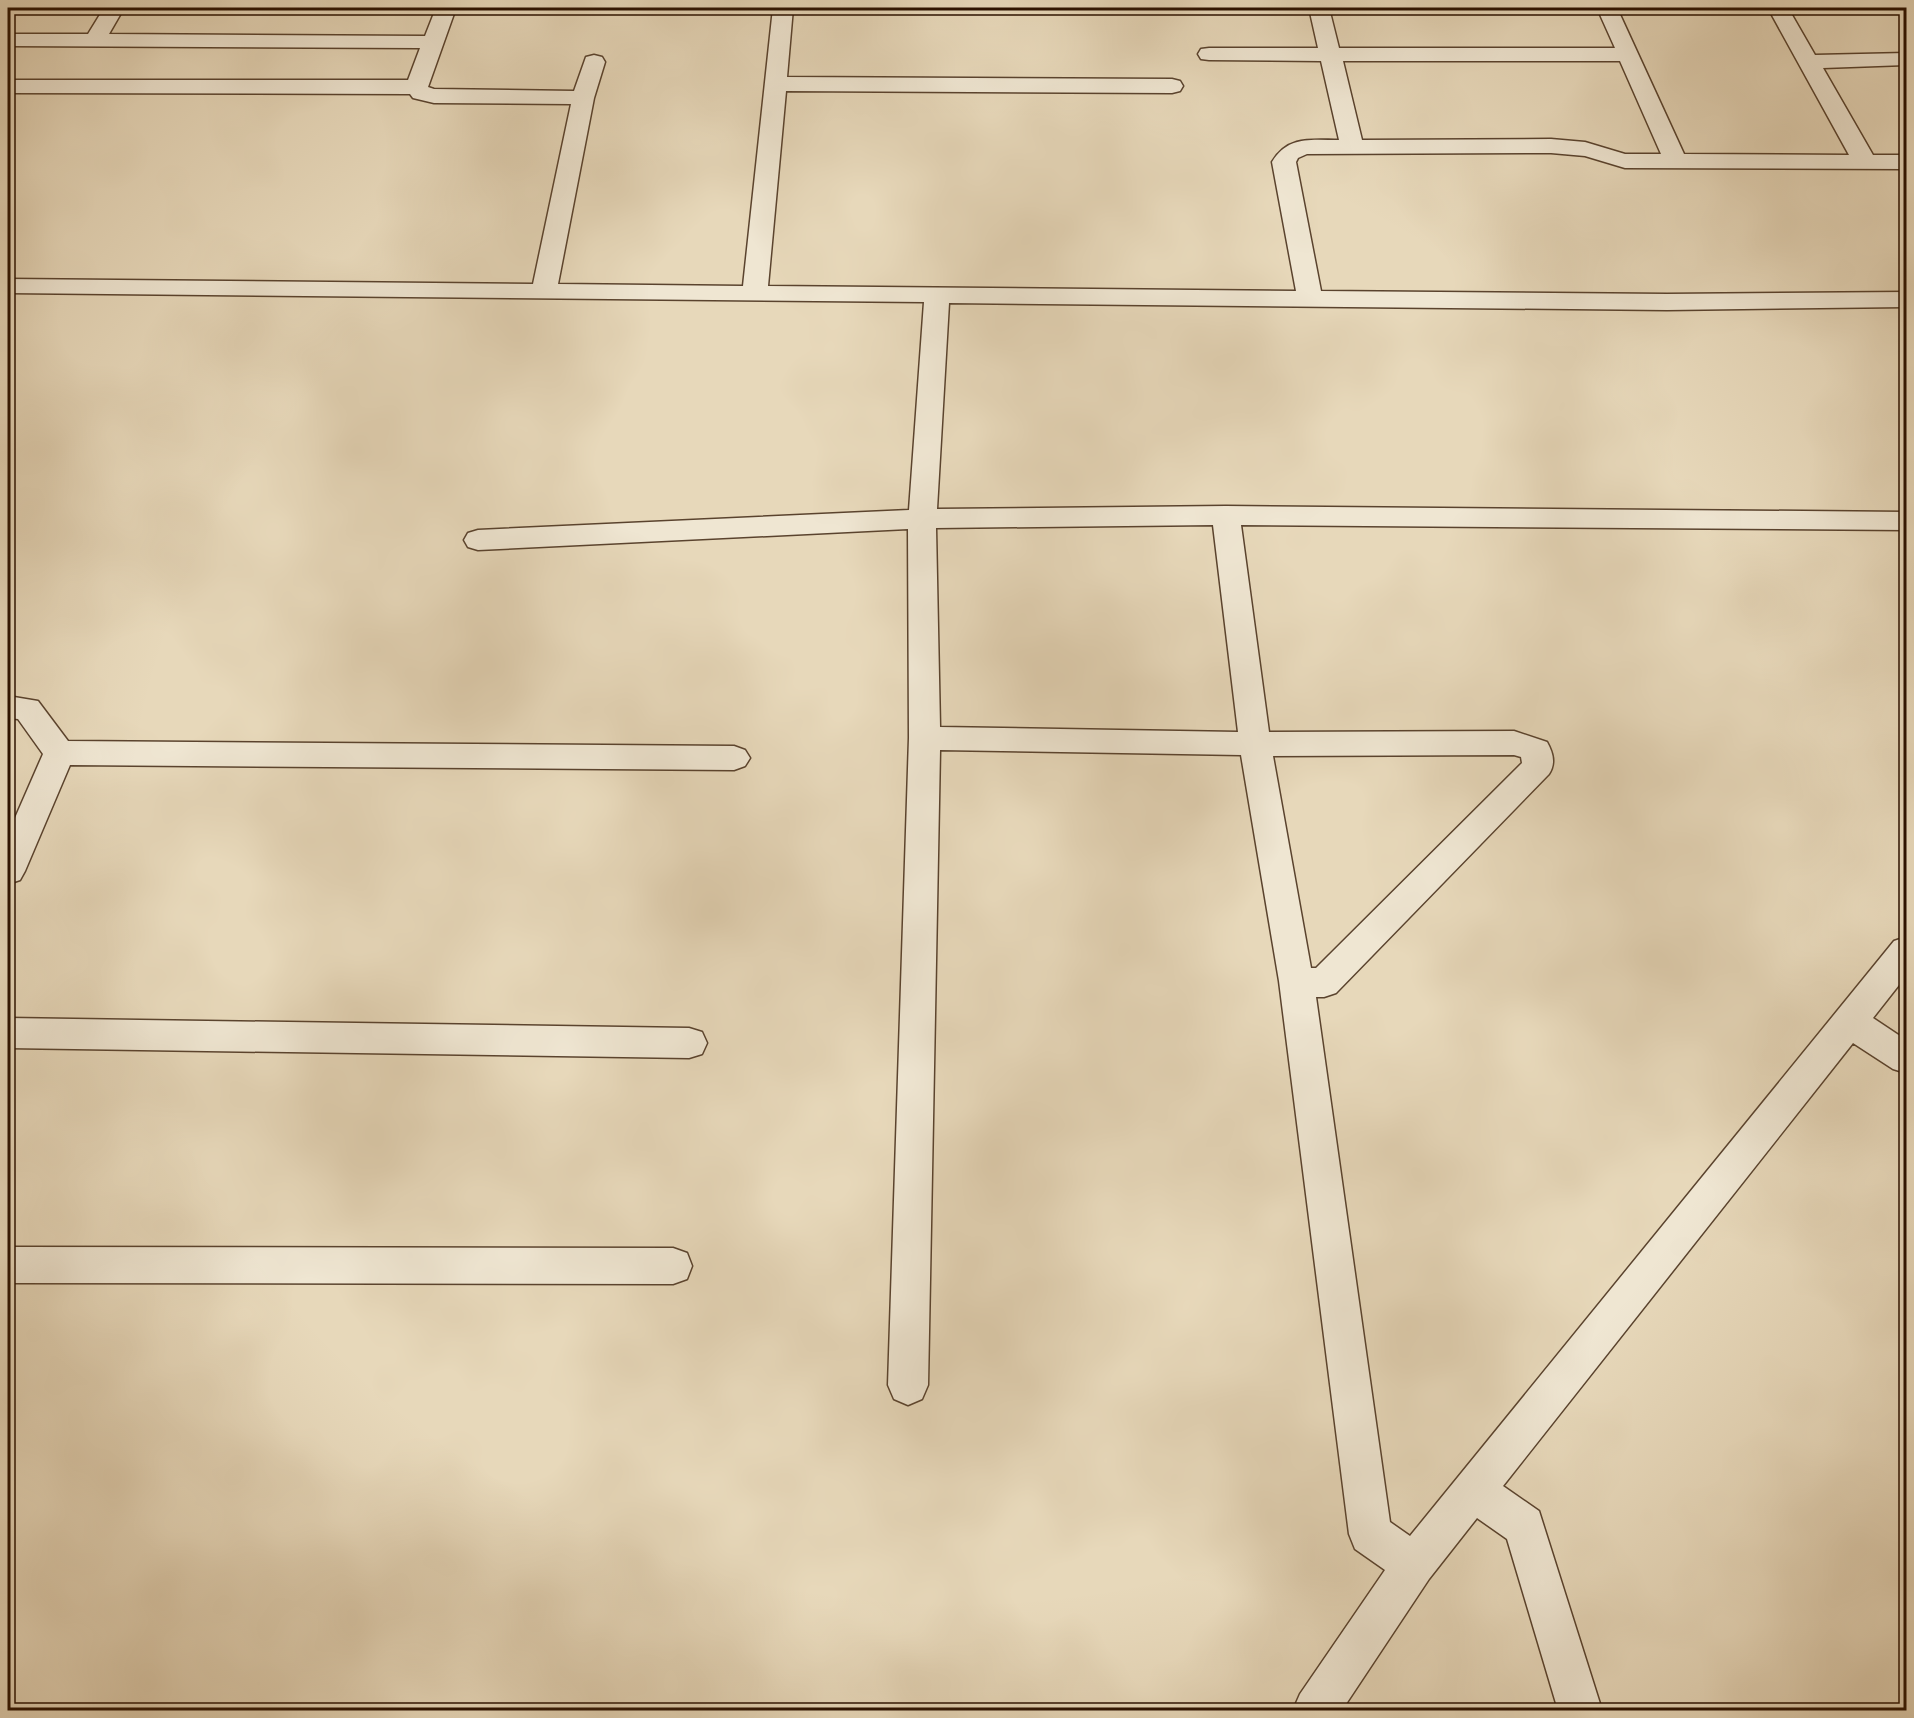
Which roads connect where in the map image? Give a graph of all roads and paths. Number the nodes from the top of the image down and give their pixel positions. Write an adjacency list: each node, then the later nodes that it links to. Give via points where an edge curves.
1 (114, 8): 8 (street)
2 (446, 8): 9 (street)
3 (783, 8): 16 (street)
4 (1319, 8): 11 (street)
5 (1607, 8): 12 (street)
6 (1778, 8): 15 (street)
7 (8, 40): 8 (street)
8 (94, 41): 9 (street)
9 (434, 42): 19 (street)
10 (1209, 54): 11 (street)
11 (1329, 55): 12 (street); 21 (street)
12 (1629, 55): 22 (street)
13 (1906, 59): 15 (street)
14 (594, 62): 20 (street)
15 (1808, 62): 23 (street)
16 (776, 84): 17 (street); 27 (street)
17 (1172, 86)
18 (8, 87): 19 (street)
19 (417, 87): 20 (street, via 421,93 434,96)
20 (583, 98): 26 (street)
21 (1352, 145): 22 (street, via 1551,146 1579,148 1607,158); 29 (street, via 1304,147 1289,153 1284,162)
22 (1676, 160): 23 (street)
23 (1864, 162): 24 (street)
24 (1906, 162)
25 (8, 286): 26 (street)
26 (544, 290): 27 (street)
27 (755, 292): 28 (street)
28 (937, 294): 29 (street); 32 (street)
29 (1310, 298): 30 (street)
30 (1906, 300)
31 (1226, 515): 32 (street); 33 (street); 37 (street)
32 (922, 519): 34 (street); 36 (street)
33 (1906, 520)
34 (478, 540)
35 (8, 707): 38 (street, via 27,709)
36 (925, 738): 37 (street); 49 (street)
37 (1255, 744): 42 (street); 42 (street, via 1514,743 1536,750 1538,765 1324,983)
38 (59, 753): 39 (street); 40 (street)
39 (734, 758)
40 (11, 855)
41 (1906, 951): 43 (street)
42 (1296, 981): 51 (street, via 1370,1534)
43 (1849, 1022): 46 (street); 50 (street)
44 (8, 1033): 45 (street)
45 (689, 1043)
46 (1906, 1058)
47 (8, 1265): 48 (street)
48 (674, 1266)
49 (908, 1384)
50 (1473, 1490): 51 (street); 53 (street, via 1524,1526)
51 (1414, 1564): 52 (street)
52 (1316, 1710)
53 (1580, 1710)

